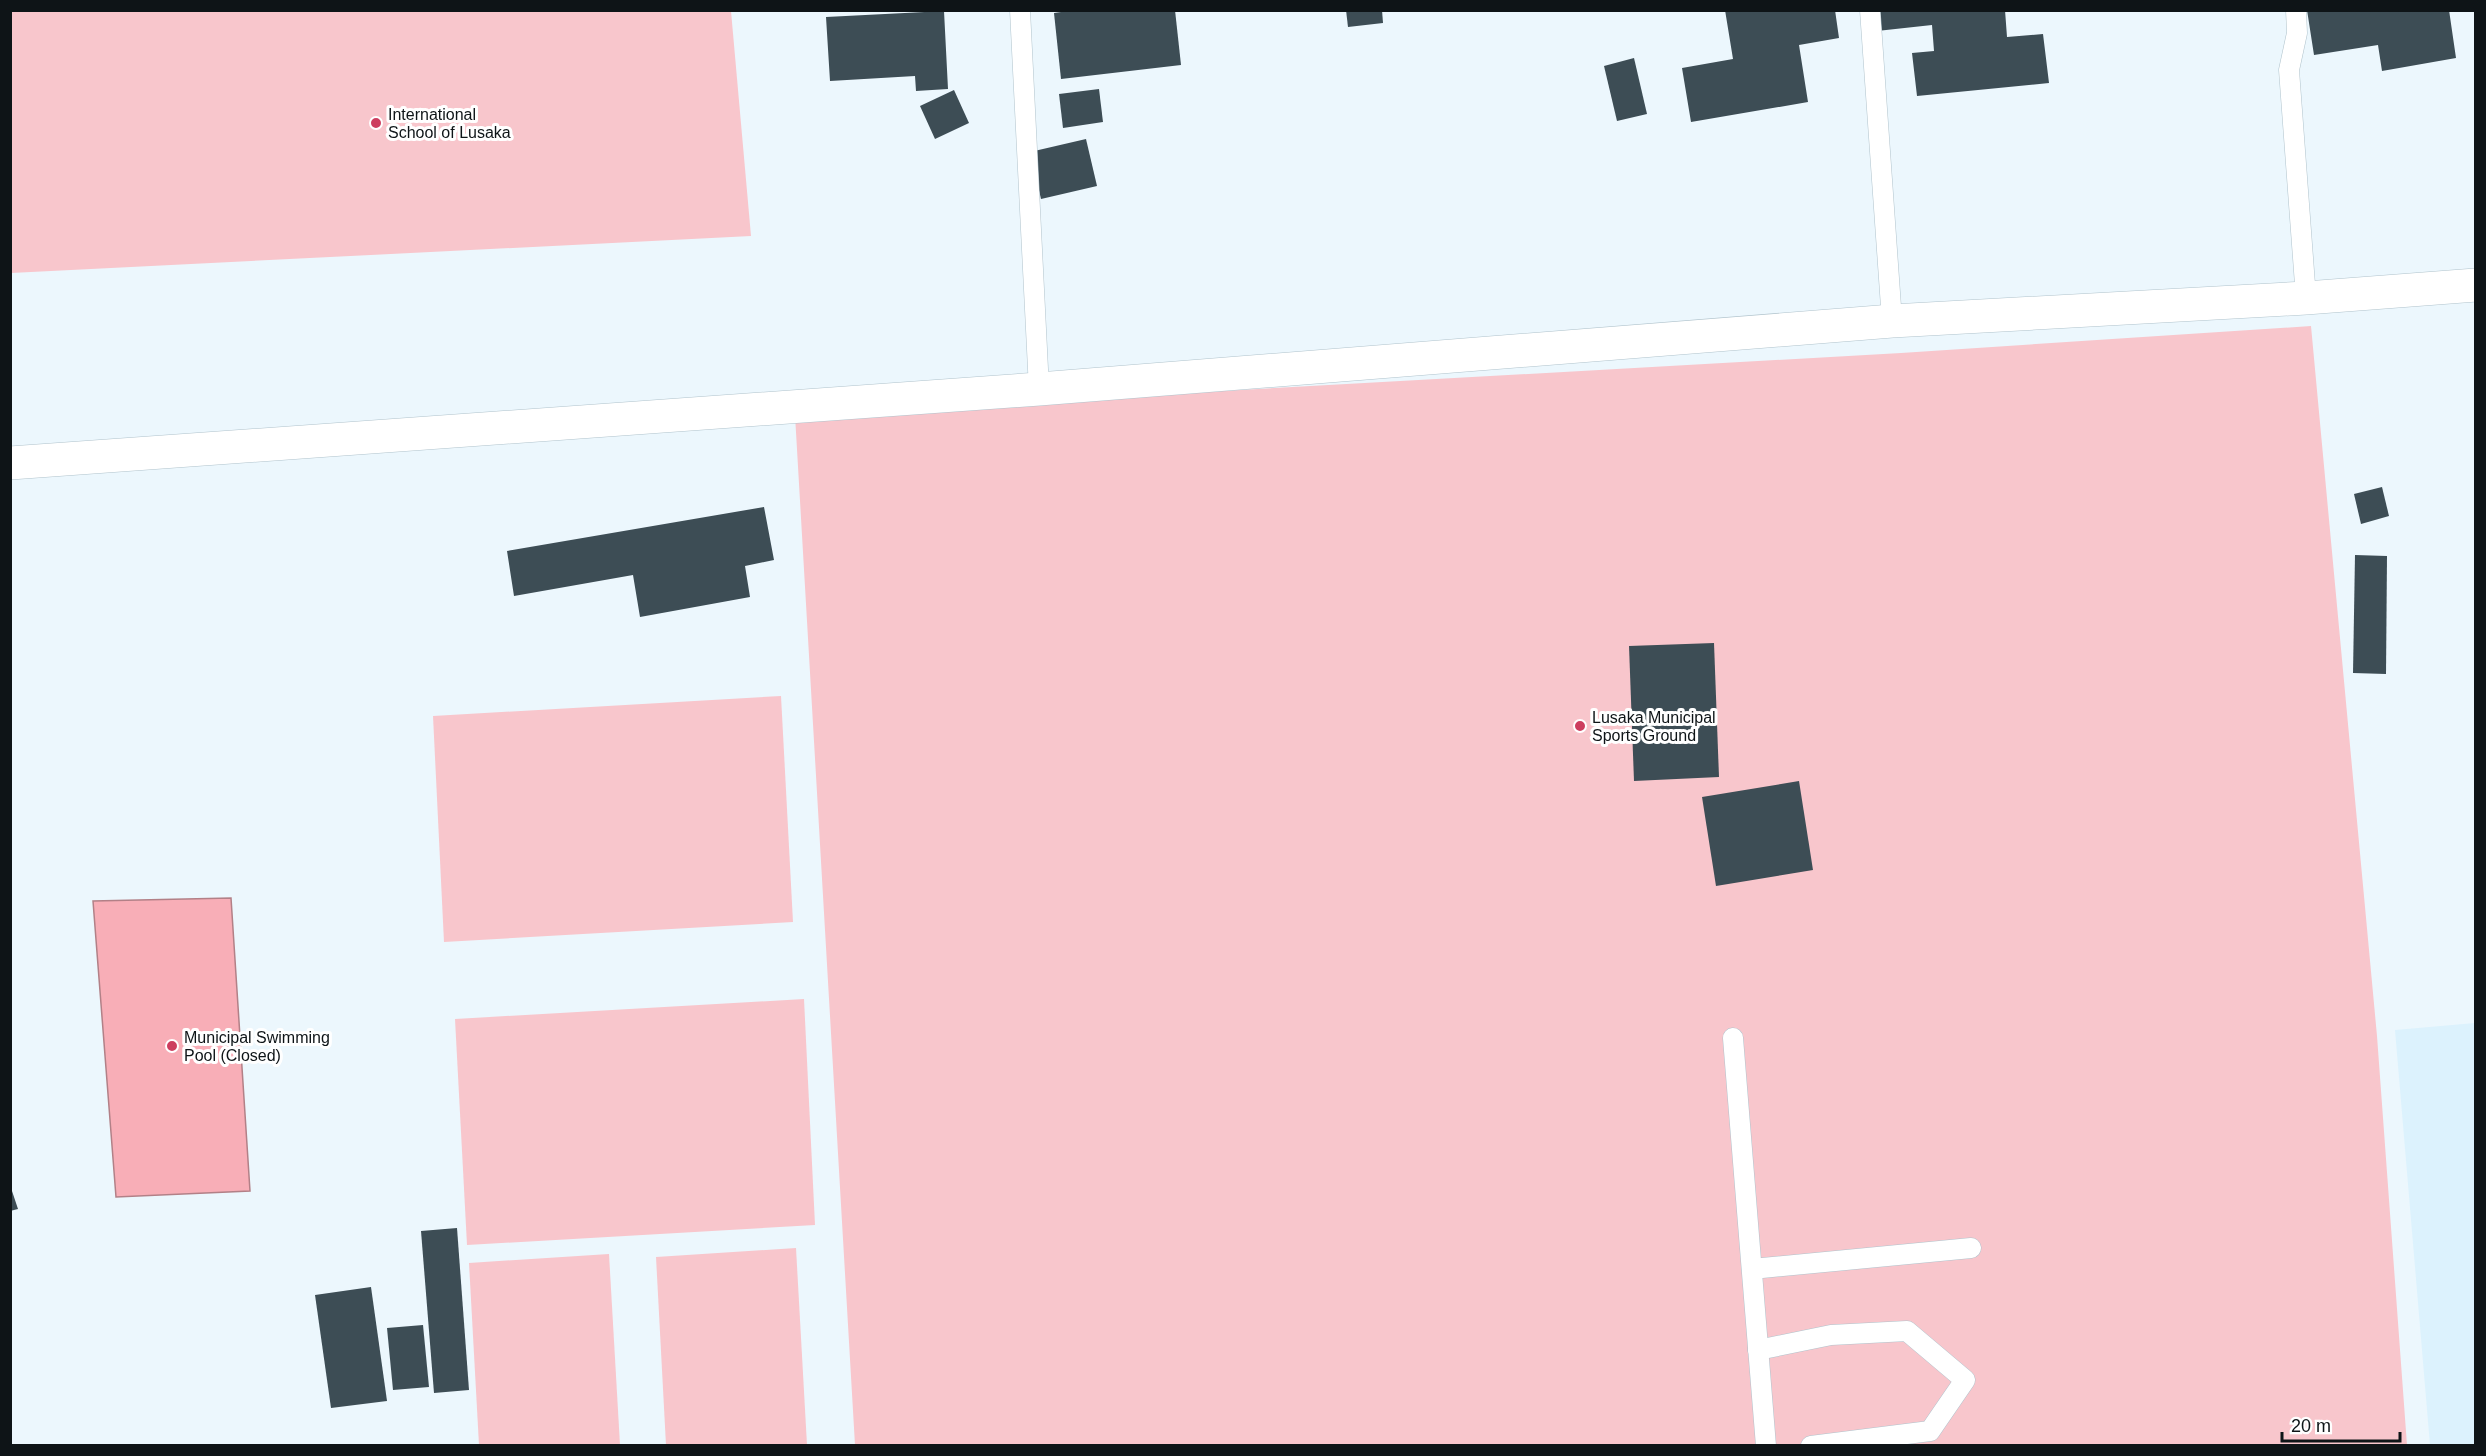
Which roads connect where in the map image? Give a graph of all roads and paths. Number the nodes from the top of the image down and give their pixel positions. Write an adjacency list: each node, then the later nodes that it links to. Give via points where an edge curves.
1 (1020, 10): 7 (lane)
2 (1870, 10): 6 (lane)
3 (2296, 10): 5 (lane, via 2297,33 2289,70)
4 (2475, 285): 5 (street)
5 (2306, 298): 6 (street)
6 (1892, 321): 7 (street)
7 (1040, 389): 8 (street)
8 (10, 463)
9 (1733, 1038): 11 (lane)
10 (1971, 1248): 11 (lane)
11 (1752, 1269): 12 (lane)
12 (1758, 1350): 13 (lane); 14 (lane, via 1831,1335 1907,1331 1965,1380 1930,1431)
13 (1766, 1446)
14 (1811, 1446)

